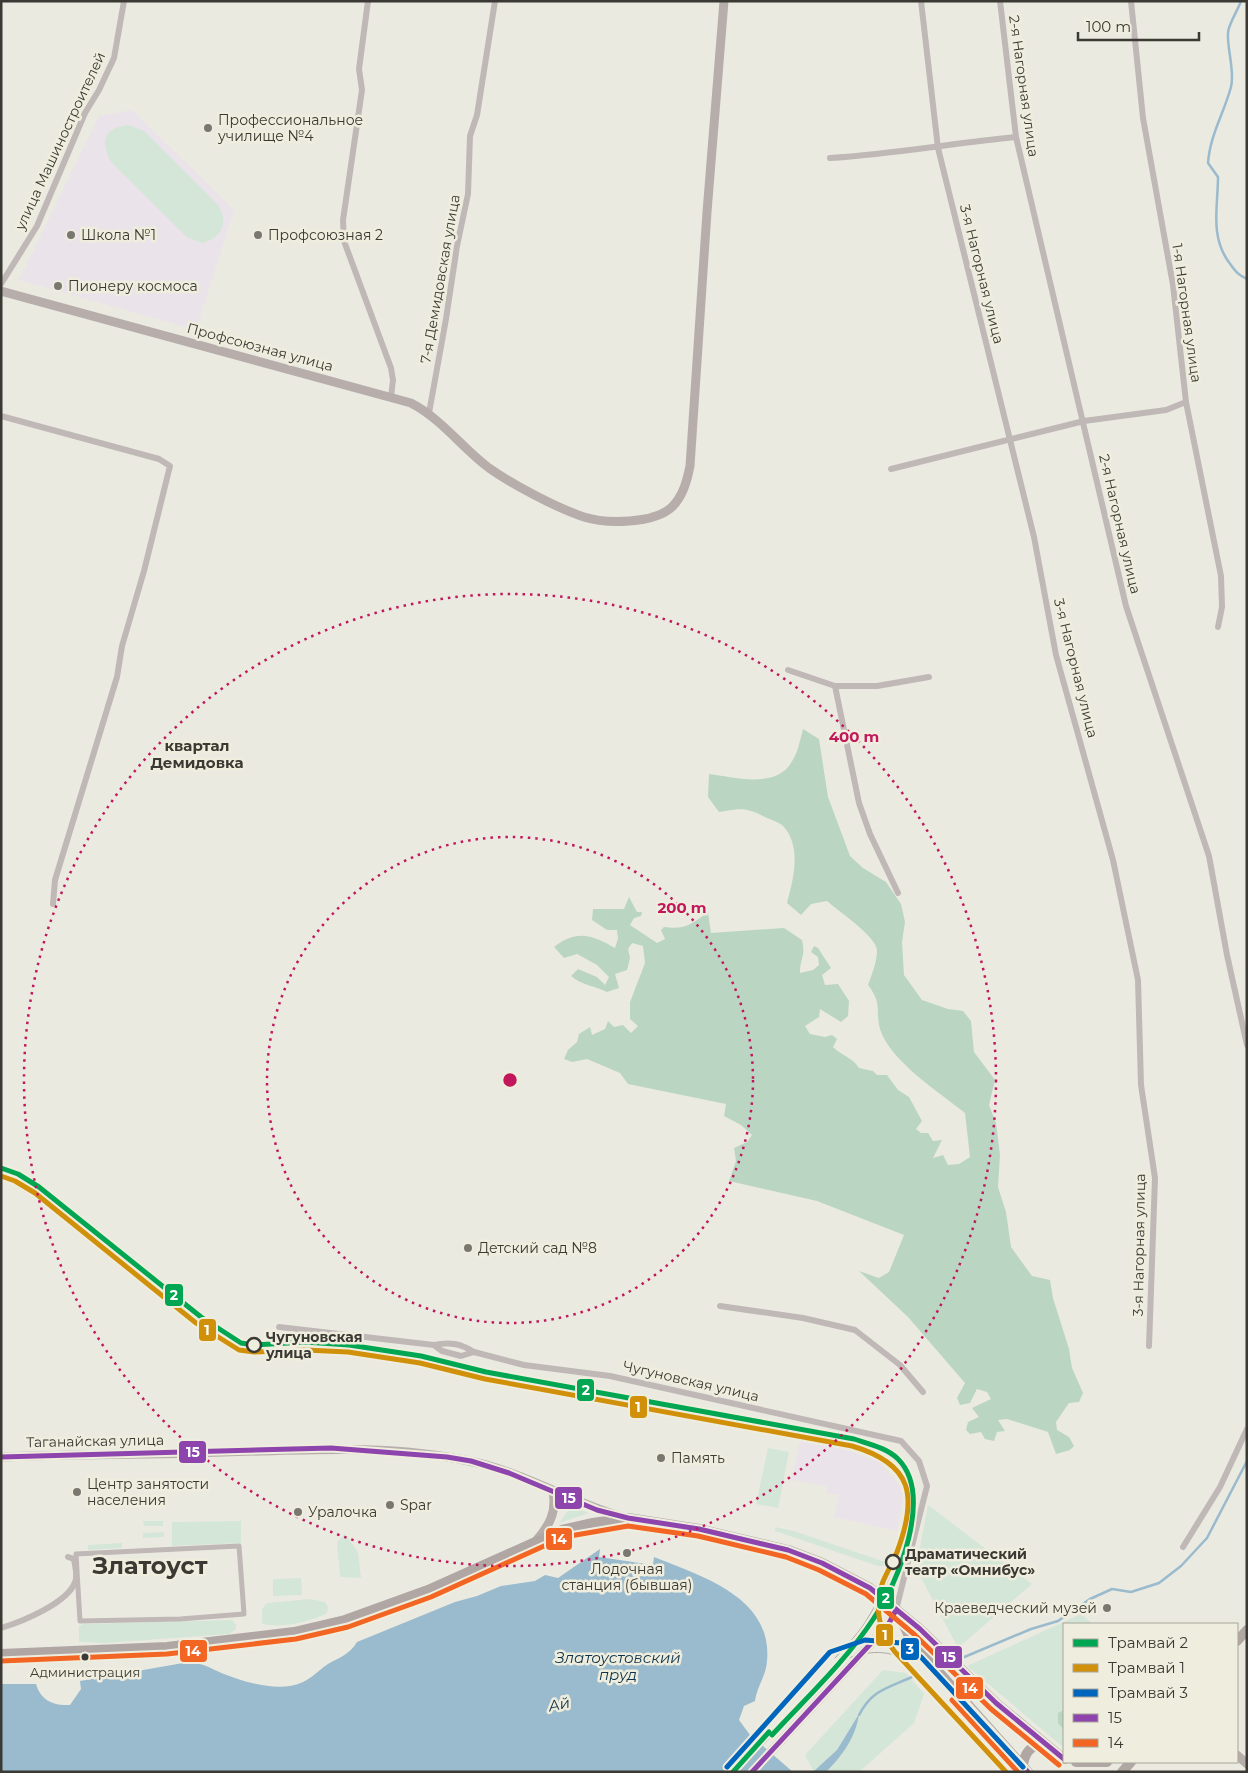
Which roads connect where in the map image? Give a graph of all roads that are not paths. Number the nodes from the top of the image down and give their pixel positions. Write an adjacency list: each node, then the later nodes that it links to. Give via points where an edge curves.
1 (124, 1): 11 (street, улица Машиностроителей, via 114,58 85,113 37,226)
2 (368, 1): 13 (street, via 359,69 362,90 343,220 344,241 391,368)
3 (495, 1): 15 (street, 7-я Демидовская улица, via 477,115 470,136 468,194)
4 (724, 1): 15 (main road, Профсоюзная улица, via 692,447 686,485 680,498 658,516 613,521 585,517 552,503 491,469)
5 (921, 1): 9 (street, 3-я Нагорная улица)
6 (1000, 1): 8 (street, 2-я Нагорная улица)
7 (1130, 1): 14 (street, 1-я Нагорная улица, via 1143,118 1173,285)
8 (1016, 137): 9 (street); 17 (street, 2-я Нагорная улица)
9 (938, 148): 10 (street); 18 (street, 3-я Нагорная улица)
10 (830, 158)
11 (1, 284)
12 (1, 290): 13 (main road, Профсоюзная улица)
13 (391, 397): 15 (main road, Профсоюзная улица)
14 (1186, 402): 17 (street, via 1166,410); 20 (street, 1-я Нагорная улица, via 1220,576 1222,607)
15 (429, 413)
16 (1, 416): 25 (street, via 159,459 170,466 122,646 117,677 55,880)
17 (1084, 421): 18 (street); 26 (street, 2-я Нагорная улица, via 1126,606 1209,856)
18 (1011, 441): 19 (street); 30 (street, 3-я Нагорная улица, via 1034,537 1056,655 1113,860 1138,980 1140,1086 1155,1178)
19 (891, 469)
20 (1218, 627)
21 (788, 670): 23 (street)
22 (929, 678): 23 (street, via 877,686)
23 (835, 686): 24 (street, via 859,803)
24 (898, 893)
25 (53, 904)
26 (1247, 1045)
27 (720, 1306): 32 (street, via 803,1318 855,1330 900,1365)
28 (279, 1327): 29 (street, Чугуновская улица)
29 (434, 1345): 31 (street, Чугуновская улица, via 447,1342); 31 (street, Чугуновская улица, via 442,1351 461,1356)
30 (1149, 1346)
31 (474, 1352): 40 (street, Чугуновская улица, via 524,1365 610,1376 901,1441 919,1462 927,1486)
32 (923, 1392)
33 (1247, 1429): 38 (street, via 1220,1487)
34 (1, 1457): 35 (main road, Таганайская улица, via 364,1449 471,1461)
35 (553, 1492): 36 (main road, Таганайская улица, via 597,1510); 37 (main road, via 552,1518)
36 (628, 1518): 37 (main road, via 562,1530); 40 (main road, via 788,1550 864,1584)
37 (534, 1543): 43 (main road, via 428,1590 345,1620 294,1632 167,1647)
38 (1183, 1547)
39 (68, 1557): 42 (street, via 74,1559 76,1581 70,1592 27,1620)
40 (896, 1610): 44 (main road); 47 (main road, via 920,1652); 48 (main road, via 888,1625)
41 (244, 1614): 41 (street, via 239,1546 76,1554 80,1620 180,1619)
42 (1, 1628)
43 (1, 1654)
44 (1043, 1744): 45 (main road); 47 (main road, via 1036,1744 1028,1751 1024,1757)
45 (1063, 1758)
46 (1069, 1763): 49 (main road)
47 (1026, 1769)
48 (752, 1772)
49 (1081, 1772)

